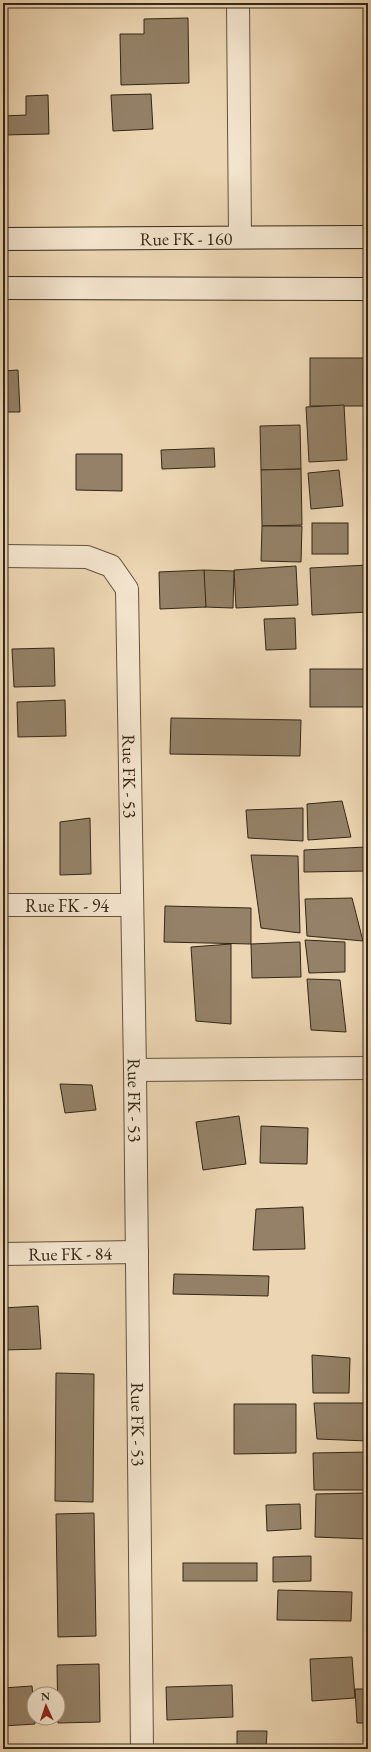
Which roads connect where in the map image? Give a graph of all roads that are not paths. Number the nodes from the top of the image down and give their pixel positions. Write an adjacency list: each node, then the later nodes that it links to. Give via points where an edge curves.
1 (238, 3): 2 (street)
2 (240, 237): 3 (street, Rue FK - 160); 4 (street, Rue FK - 160)
3 (368, 237)
4 (3, 240)
5 (3, 288): 6 (street)
6 (368, 290)
7 (3, 556): 9 (street, Rue FK - 53, via 87,557 111,566 127,589)
8 (3, 905): 9 (street, Rue FK - 94)
9 (132, 905): 11 (street, Rue FK - 53)
10 (368, 1068): 11 (street)
11 (135, 1070): 12 (street, Rue FK - 53)
12 (137, 1252): 13 (street, Rue FK - 84); 14 (street, Rue FK - 53)
13 (3, 1254)
14 (142, 1749)

